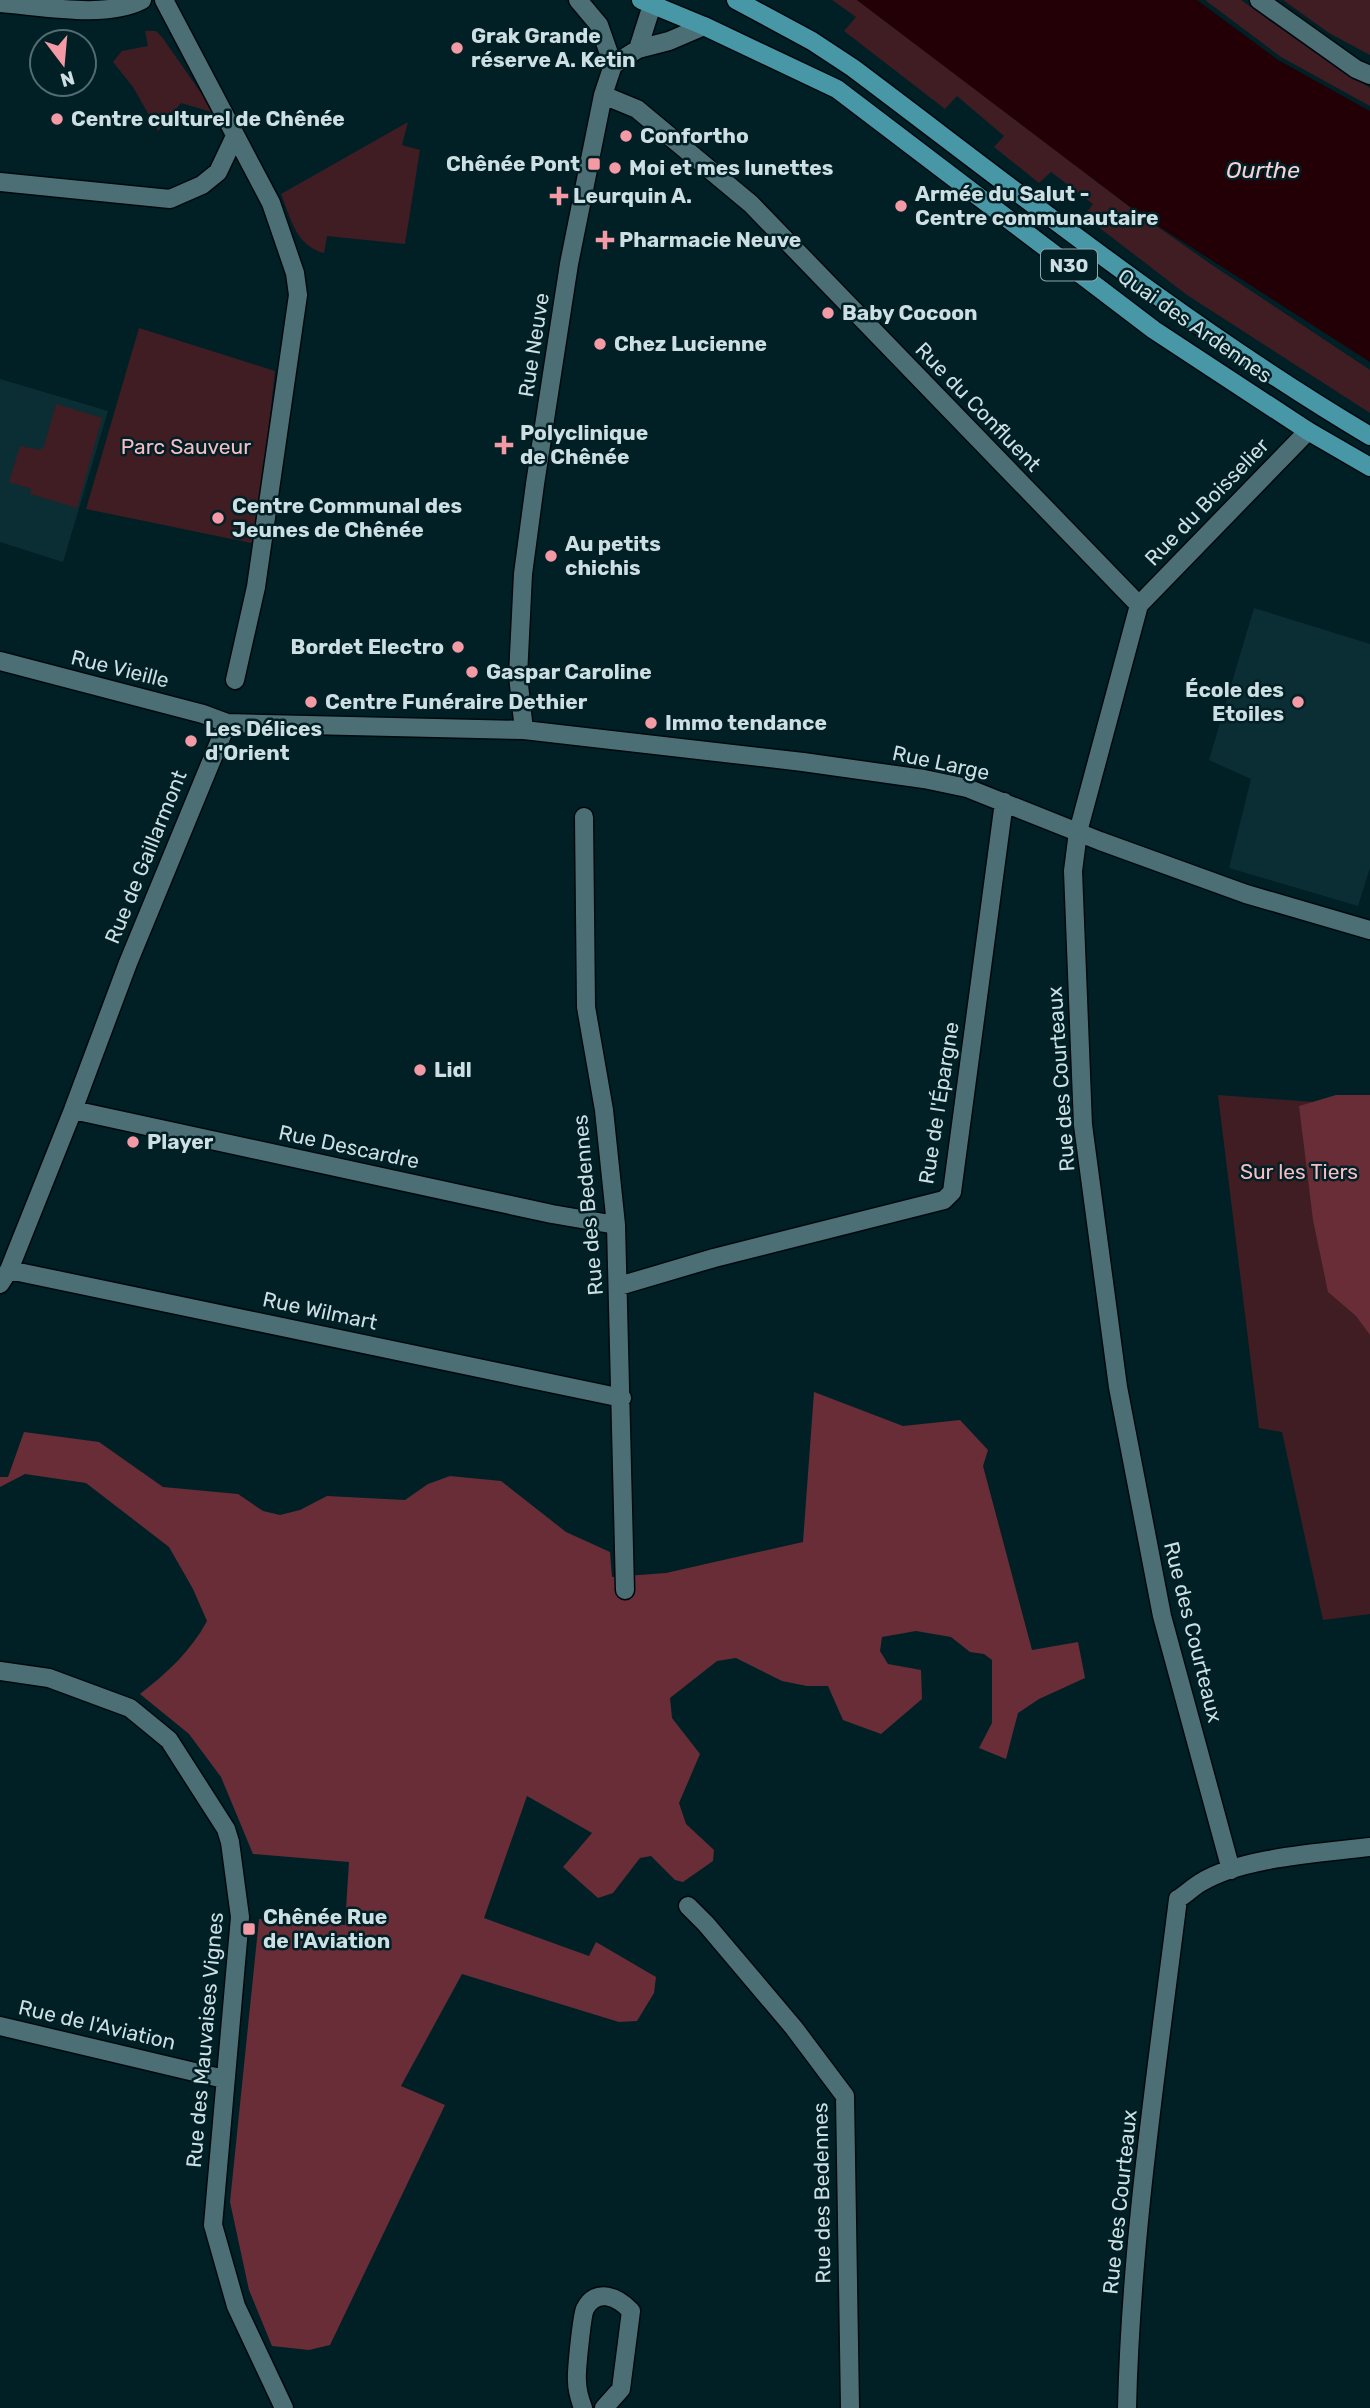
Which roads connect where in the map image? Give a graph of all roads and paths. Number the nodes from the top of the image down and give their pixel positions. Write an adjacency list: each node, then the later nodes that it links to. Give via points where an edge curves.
1 (142, 0): 7 (street, via 108,11)
2 (164, 0): 13 (street)
3 (578, 0): 10 (street, via 599,25)
4 (736, 0): 16 (main road, Quai des Ardennes / N30, via 853,68 1165,303)
5 (1259, 0): 11 (street)
6 (647, 2): 8 (main road, Quai des Ardennes / N30); 9 (street)
7 (0, 3)
8 (704, 26): 9 (street); 15 (main road, Quai des Ardennes / N30, via 836,89 1154,330)
9 (638, 49): 10 (street)
10 (613, 65): 12 (street, Rue Neuve)
11 (1370, 75)
12 (603, 95): 18 (street, Rue du Confluent, via 637,109 751,204); 22 (street, Rue Neuve, via 569,264 525,562 518,676)
13 (235, 136): 14 (street, via 218,173 170,199); 20 (street, via 271,203 298,295 256,587)
14 (0, 182)
15 (1308, 431): 17 (main road, Quai des Ardennes / N30); 18 (street, Rue du Boisselier)
16 (1370, 436)
17 (1370, 467)
18 (1139, 605): 25 (street)
19 (0, 661): 21 (street, Rue Vieille)
20 (235, 680)
21 (227, 723): 22 (street); 27 (street, Rue de Gaillarmont)
22 (524, 730): 23 (street, Rue Large, via 924,779)
23 (1004, 802): 25 (street, Rue Large); 30 (street, Rue de l'Épargne, via 952,1192 944,1200)
24 (584, 817): 28 (street, Rue des Bedennes, via 586,1007 604,1110)
25 (1078, 832): 26 (street, Rue Large, via 1246,894); 35 (street, Rue des Courteaux, via 1073,871 1083,1125 1118,1387 1162,1616)
26 (1370, 930)
27 (73, 1110): 28 (street, Rue Descardre); 29 (street, Rue de Gaillarmont)
28 (616, 1225): 30 (street, Rue des Bedennes)
29 (4, 1277): 31 (street, Rue Wilmart)
30 (619, 1286): 31 (street, Rue des Bedennes)
31 (622, 1398): 32 (street, Rue des Bedennes)
32 (625, 1590)
33 (0, 1671): 38 (street, Rue des Mauvaises Vignes, via 48,1678 130,1708 169,1740 226,1829 240,1917)
34 (1370, 1847): 35 (street, via 1279,1858)
35 (1231, 1870): 43 (street, Rue des Courteaux, via 1202,1881 1178,1899 1148,2142 1129,2337)
36 (688, 1906): 42 (street, Rue des Bedennes, via 794,2028 845,2096)
37 (0, 2026): 38 (street, Rue de l'Aviation)
38 (225, 2078): 39 (street, Rue des Mauvaises Vignes, via 213,2225 236,2306)
39 (284, 2408)
40 (583, 2408): 41 (street, via 577,2381 585,2309 606,2295 631,2311 621,2389)
41 (604, 2408)
42 (850, 2408)
43 (1127, 2408)

